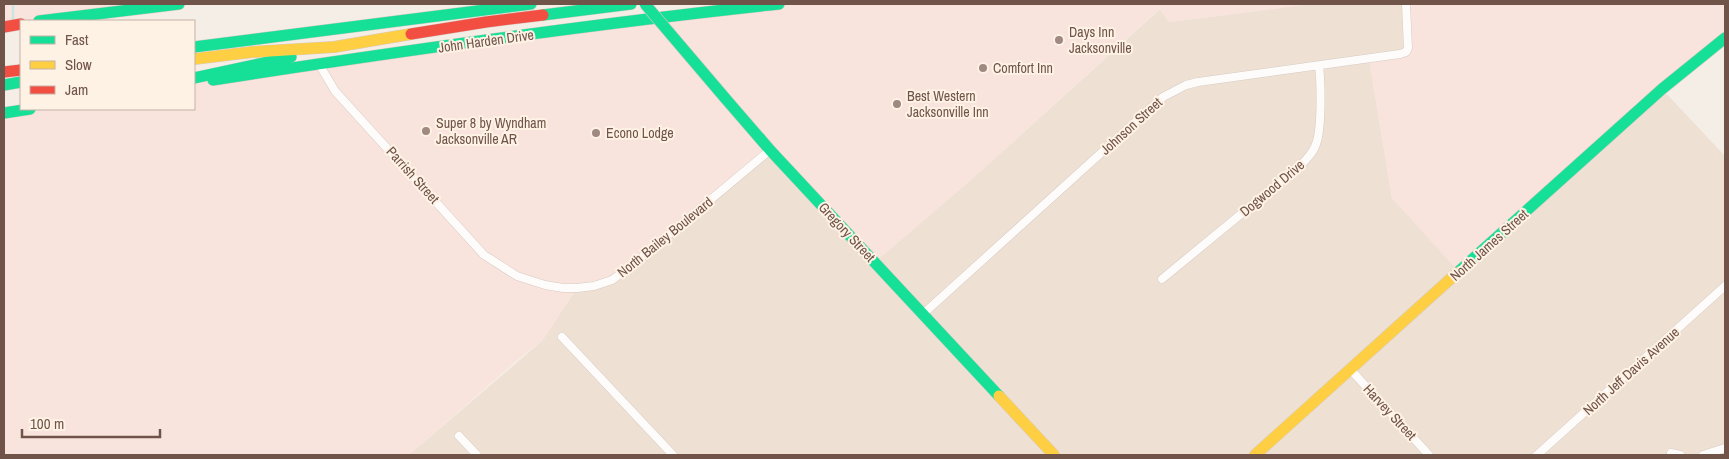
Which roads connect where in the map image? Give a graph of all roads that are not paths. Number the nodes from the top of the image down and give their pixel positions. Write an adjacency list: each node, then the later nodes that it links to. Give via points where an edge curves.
1 (179, 4): 7 (main road)
2 (531, 4): 11 (main road)
3 (631, 4): 12 (main road, via 486,22)
4 (645, 4): 24 (main road, Gregory Street, bridge)
5 (779, 4): 14 (main road, John Harden Drive)
6 (1406, 4): 15 (street, Johnson Street, via 1406,52)
7 (47, 20)
8 (20, 24): 9 (main road)
9 (4, 27)
10 (1725, 38): 30 (main road, North James Street, via 1662,89)
11 (195, 47)
12 (334, 47): 13 (main road); 18 (main road)
13 (195, 59)
14 (319, 64): 20 (main road, John Harden Drive); 25 (street, Parrish Street, via 335,91 484,255)
15 (1319, 66): 26 (street, Dogwood Drive, via 1318,139 1312,153); 28 (street, Johnson Street, via 1198,82 1163,97)
16 (20, 70): 17 (main road)
17 (4, 72)
18 (195, 78)
19 (20, 82): 21 (main road)
20 (195, 83)
21 (4, 85)
22 (24, 110): 23 (main road)
23 (4, 113)
24 (770, 150): 25 (street, North Bailey Boulevard, via 612,280 594,286 563,288); 28 (main road, Gregory Street)
25 (517, 276)
26 (1162, 278)
27 (1725, 286): 39 (street, North Jeff Davis Avenue)
28 (923, 314): 36 (main road, Gregory Street)
29 (562, 337): 35 (street)
30 (1350, 369): 37 (main road, North James Street); 38 (street, Harvey Street)
31 (459, 436): 34 (street)
32 (1725, 448): 41 (street)
33 (1671, 452): 40 (street)
34 (477, 455)
35 (672, 455)
36 (1054, 455)
37 (1255, 455)
38 (1430, 455)
39 (1537, 455)
40 (1680, 455)
41 (1703, 455)

